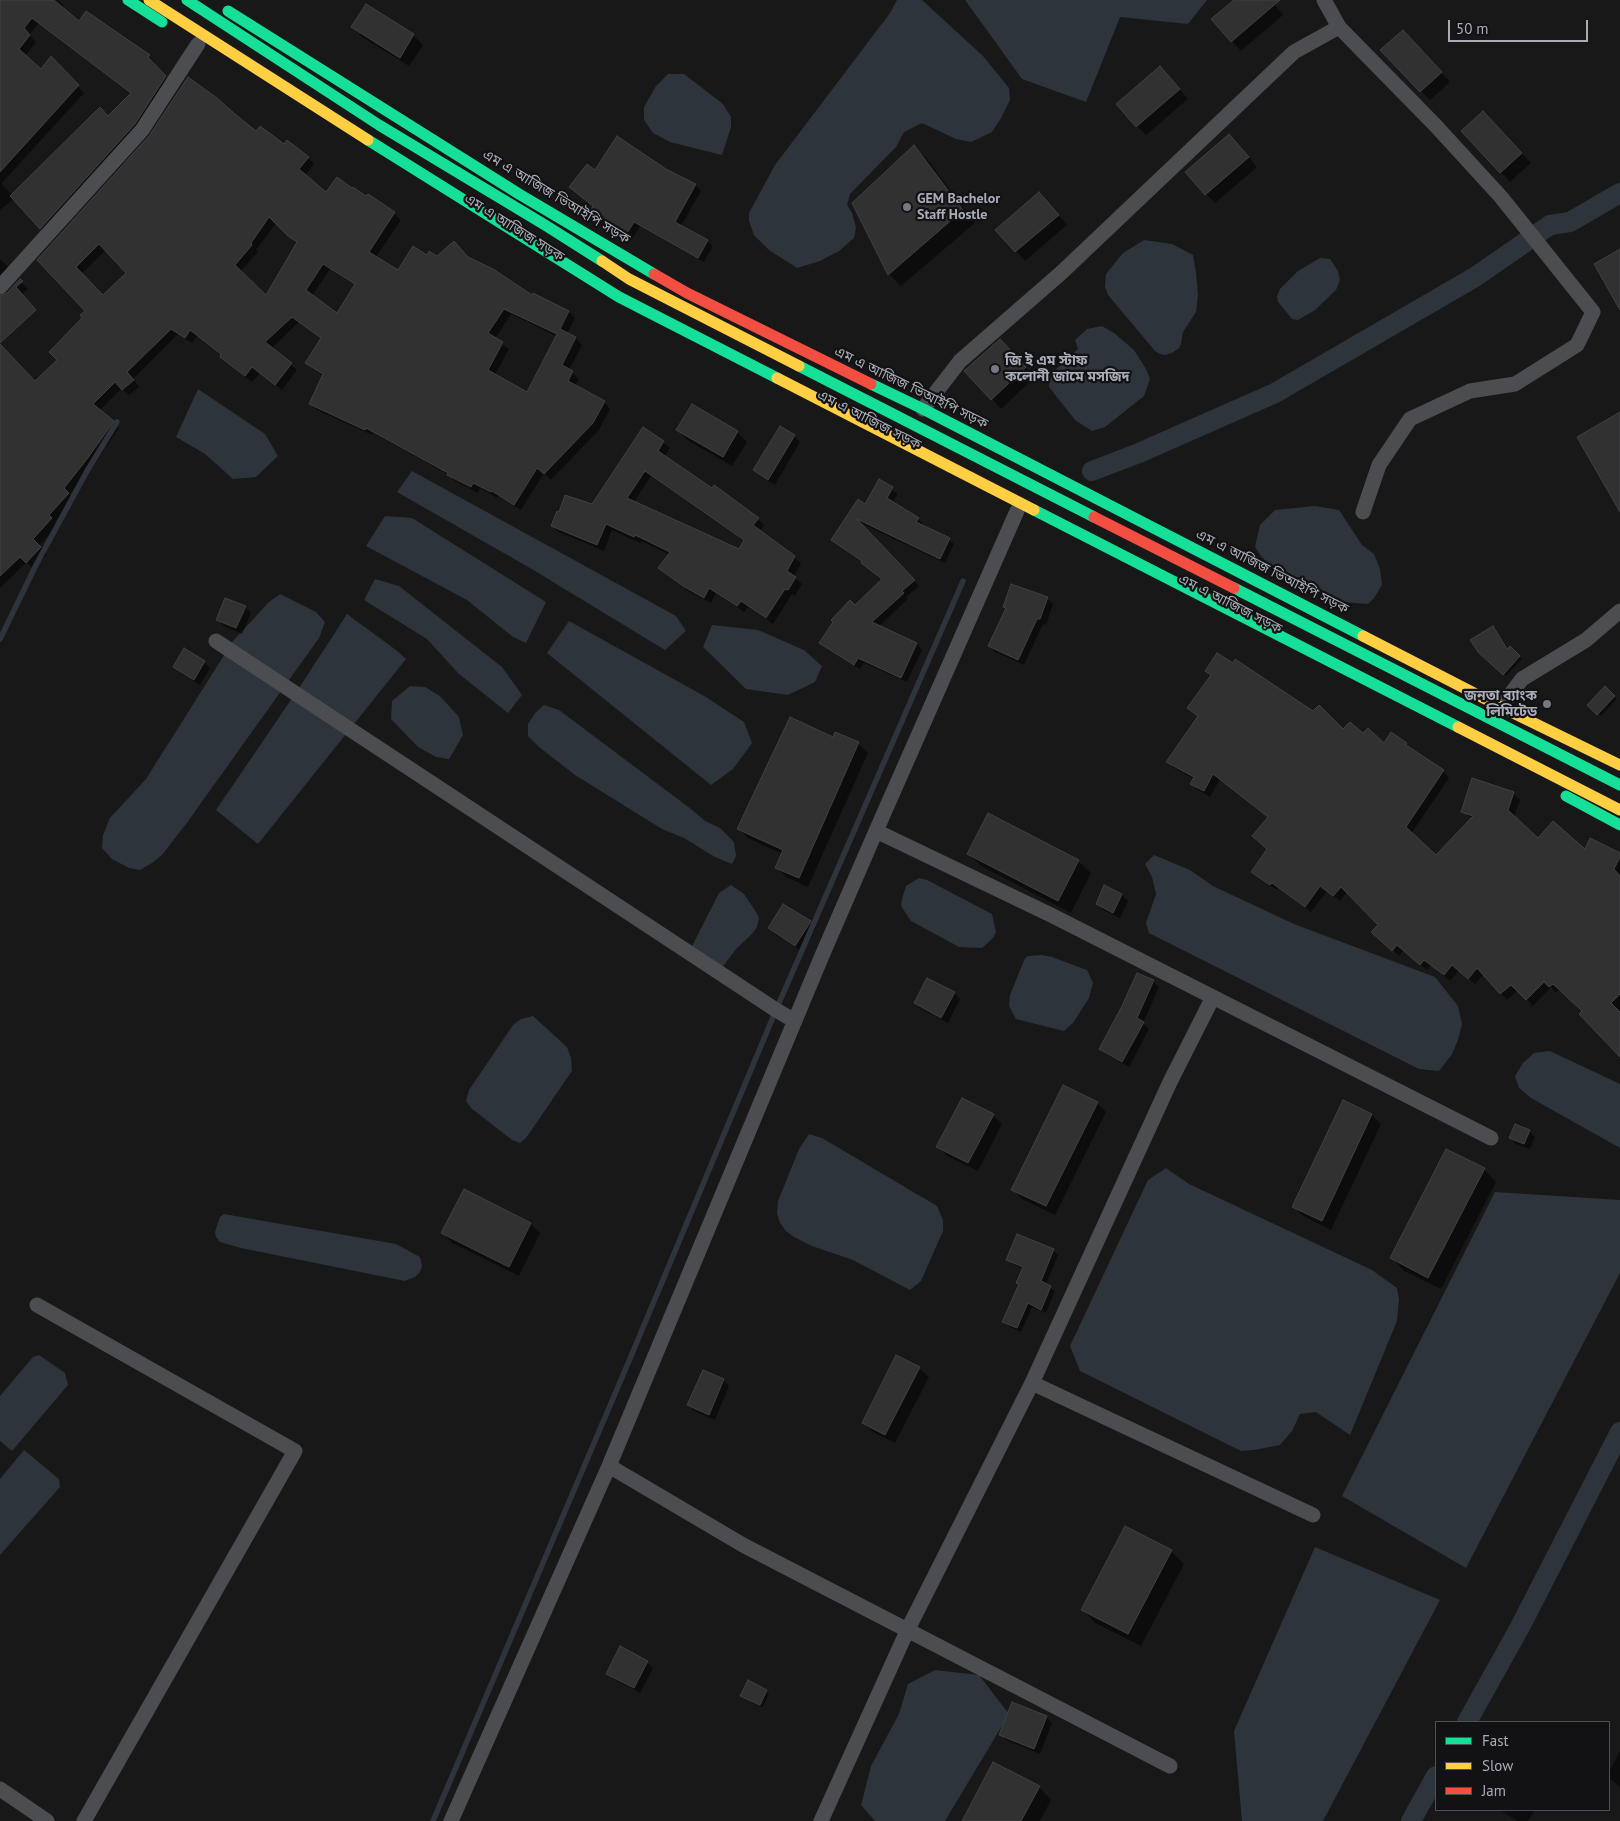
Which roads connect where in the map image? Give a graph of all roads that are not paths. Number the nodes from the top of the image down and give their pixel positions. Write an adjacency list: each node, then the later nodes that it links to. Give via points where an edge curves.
1 (128, 0): 7 (main road)
2 (149, 0): 21 (main road, via 619,297)
3 (188, 0): 19 (main road, via 379,124 629,279)
4 (1324, 0): 6 (street)
5 (217, 4): 11 (main road, এম এ আজিজ ভিআইপি সড়ক, via 519,194 687,293)
6 (1339, 27): 11 (street, via 1294,52 1061,273 960,361); 13 (street, via 1501,197 1593,312 1577,345 1515,384 1470,391 1410,419 1379,466)
7 (198, 44): 8 (main road); 10 (street, via 142,130)
8 (255, 82)
9 (571, 280): 12 (main road, এম এ আজিজ সড়ক, via 657,329)
10 (0, 287)
11 (922, 409): 16 (main road, এম এ আজিজ ভিআইপি সড়ক)
12 (1017, 511): 17 (main road, এম এ আজিজ সড়ক); 23 (street)
13 (1363, 512)
14 (1620, 611): 16 (street, via 1586,640 1522,679)
15 (216, 641): 25 (street)
16 (1501, 707): 18 (main road, এম এ আজিজ ভিআইপি সড়ক)
17 (1483, 753)
18 (1620, 765)
19 (1620, 785)
20 (1551, 789): 22 (main road)
21 (1620, 810)
22 (1620, 825)
23 (876, 831): 24 (street); 25 (street)
24 (1214, 997): 26 (street); 28 (street, via 1170,1082)
25 (795, 1021): 29 (street)
26 (1491, 1138)
27 (36, 1305): 35 (street, via 294,1452)
28 (1032, 1383): 30 (street); 31 (street)
29 (609, 1466): 31 (street, via 743,1545); 36 (street)
30 (1313, 1515)
31 (908, 1629): 32 (street); 37 (street)
32 (1170, 1766)
33 (0, 1789): 34 (street)
34 (48, 1821)
35 (84, 1821)
36 (450, 1821)
37 (821, 1821)

